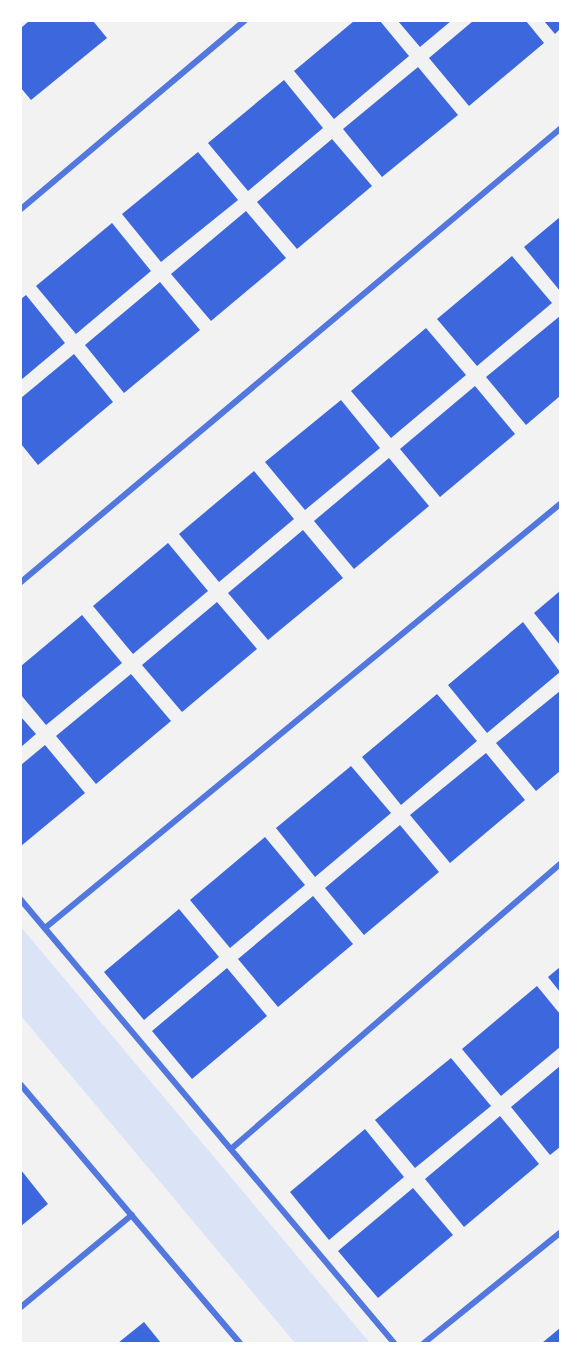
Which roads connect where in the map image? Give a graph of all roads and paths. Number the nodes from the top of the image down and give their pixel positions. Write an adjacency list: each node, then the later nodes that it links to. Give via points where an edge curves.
1 (244, 21): 3 (street)
2 (560, 129): 5 (street)
3 (21, 209)
4 (560, 504): 8 (street)
5 (21, 582)
6 (560, 864): 10 (street)
7 (21, 900): 8 (street)
8 (45, 928): 10 (street)
9 (21, 1085): 11 (street)
10 (231, 1149): 15 (street)
11 (132, 1215): 13 (street); 14 (street)
12 (560, 1233): 16 (street)
13 (21, 1307)
14 (240, 1343)
15 (394, 1343)
16 (424, 1343)

